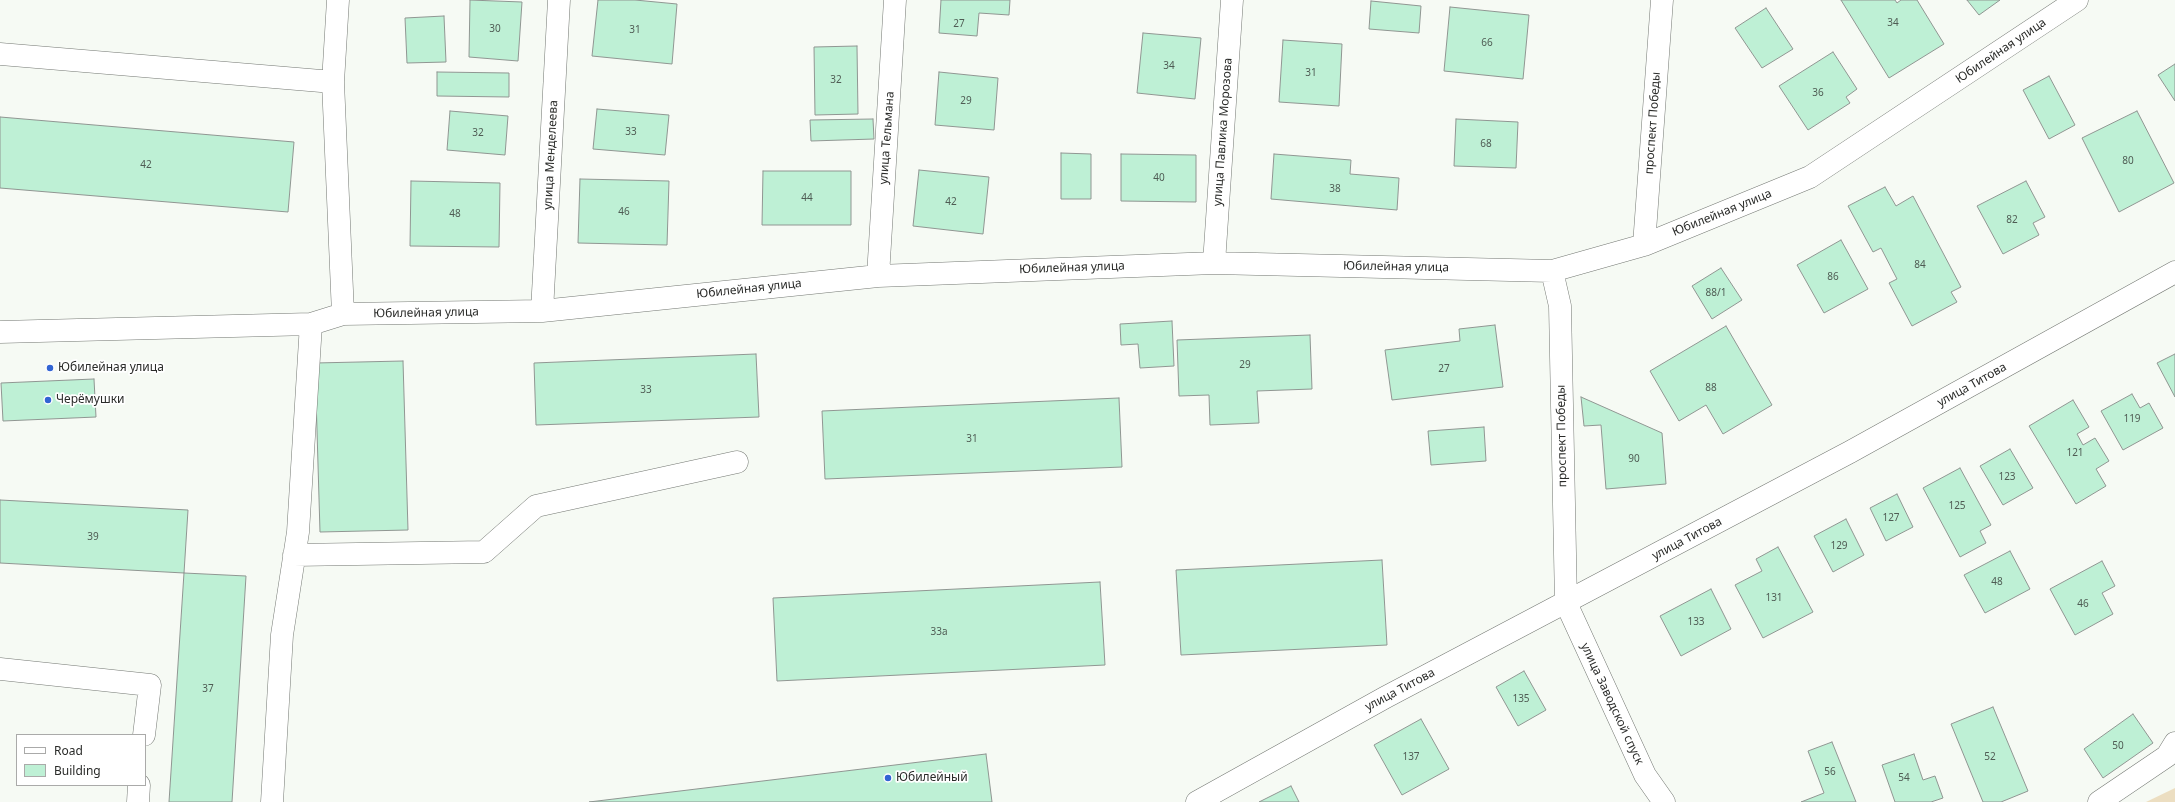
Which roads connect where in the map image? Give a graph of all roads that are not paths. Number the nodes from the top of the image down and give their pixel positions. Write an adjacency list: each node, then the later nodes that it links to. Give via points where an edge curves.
1 (338, 0): 8 (street)
2 (559, 0): 14 (street, улица Менделеева)
3 (895, 0): 13 (street, улица Тельмана)
4 (1232, 0): 10 (street, улица Павлика Морозова)
5 (1662, 0): 9 (street, проспект Победы)
6 (2077, 0): 9 (street, Юбилейная улица, via 1810,177)
7 (0, 54): 8 (street)
8 (333, 82): 15 (street)
9 (1644, 245): 11 (street, Юбилейная улица)
10 (1214, 263): 11 (street, Юбилейная улица); 13 (street, Юбилейная улица)
11 (1552, 271): 20 (street, проспект Победы, via 1560,306)
12 (2175, 272): 20 (street, улица Титова, via 1850,452)
13 (878, 276): 14 (street, Юбилейная улица)
14 (542, 311): 15 (street, Юбилейная улица)
15 (343, 314): 16 (street, Юбилейная улица)
16 (311, 324): 17 (street, Юбилейная улица); 19 (street, via 298,532)
17 (0, 332)
18 (737, 462): 19 (street, via 536,506 484,552)
19 (294, 555): 26 (street, via 282,636)
20 (1566, 603): 27 (street, улица Титова, via 1386,697); 28 (street, улица Заводской спуск, via 1645,775)
21 (0, 669): 22 (street, via 150,685)
22 (144, 734)
23 (2175, 743): 29 (street, via 2167,756)
24 (139, 786): 25 (street)
25 (138, 802)
26 (272, 802)
27 (1197, 802)
28 (1664, 802)
29 (2099, 802)

